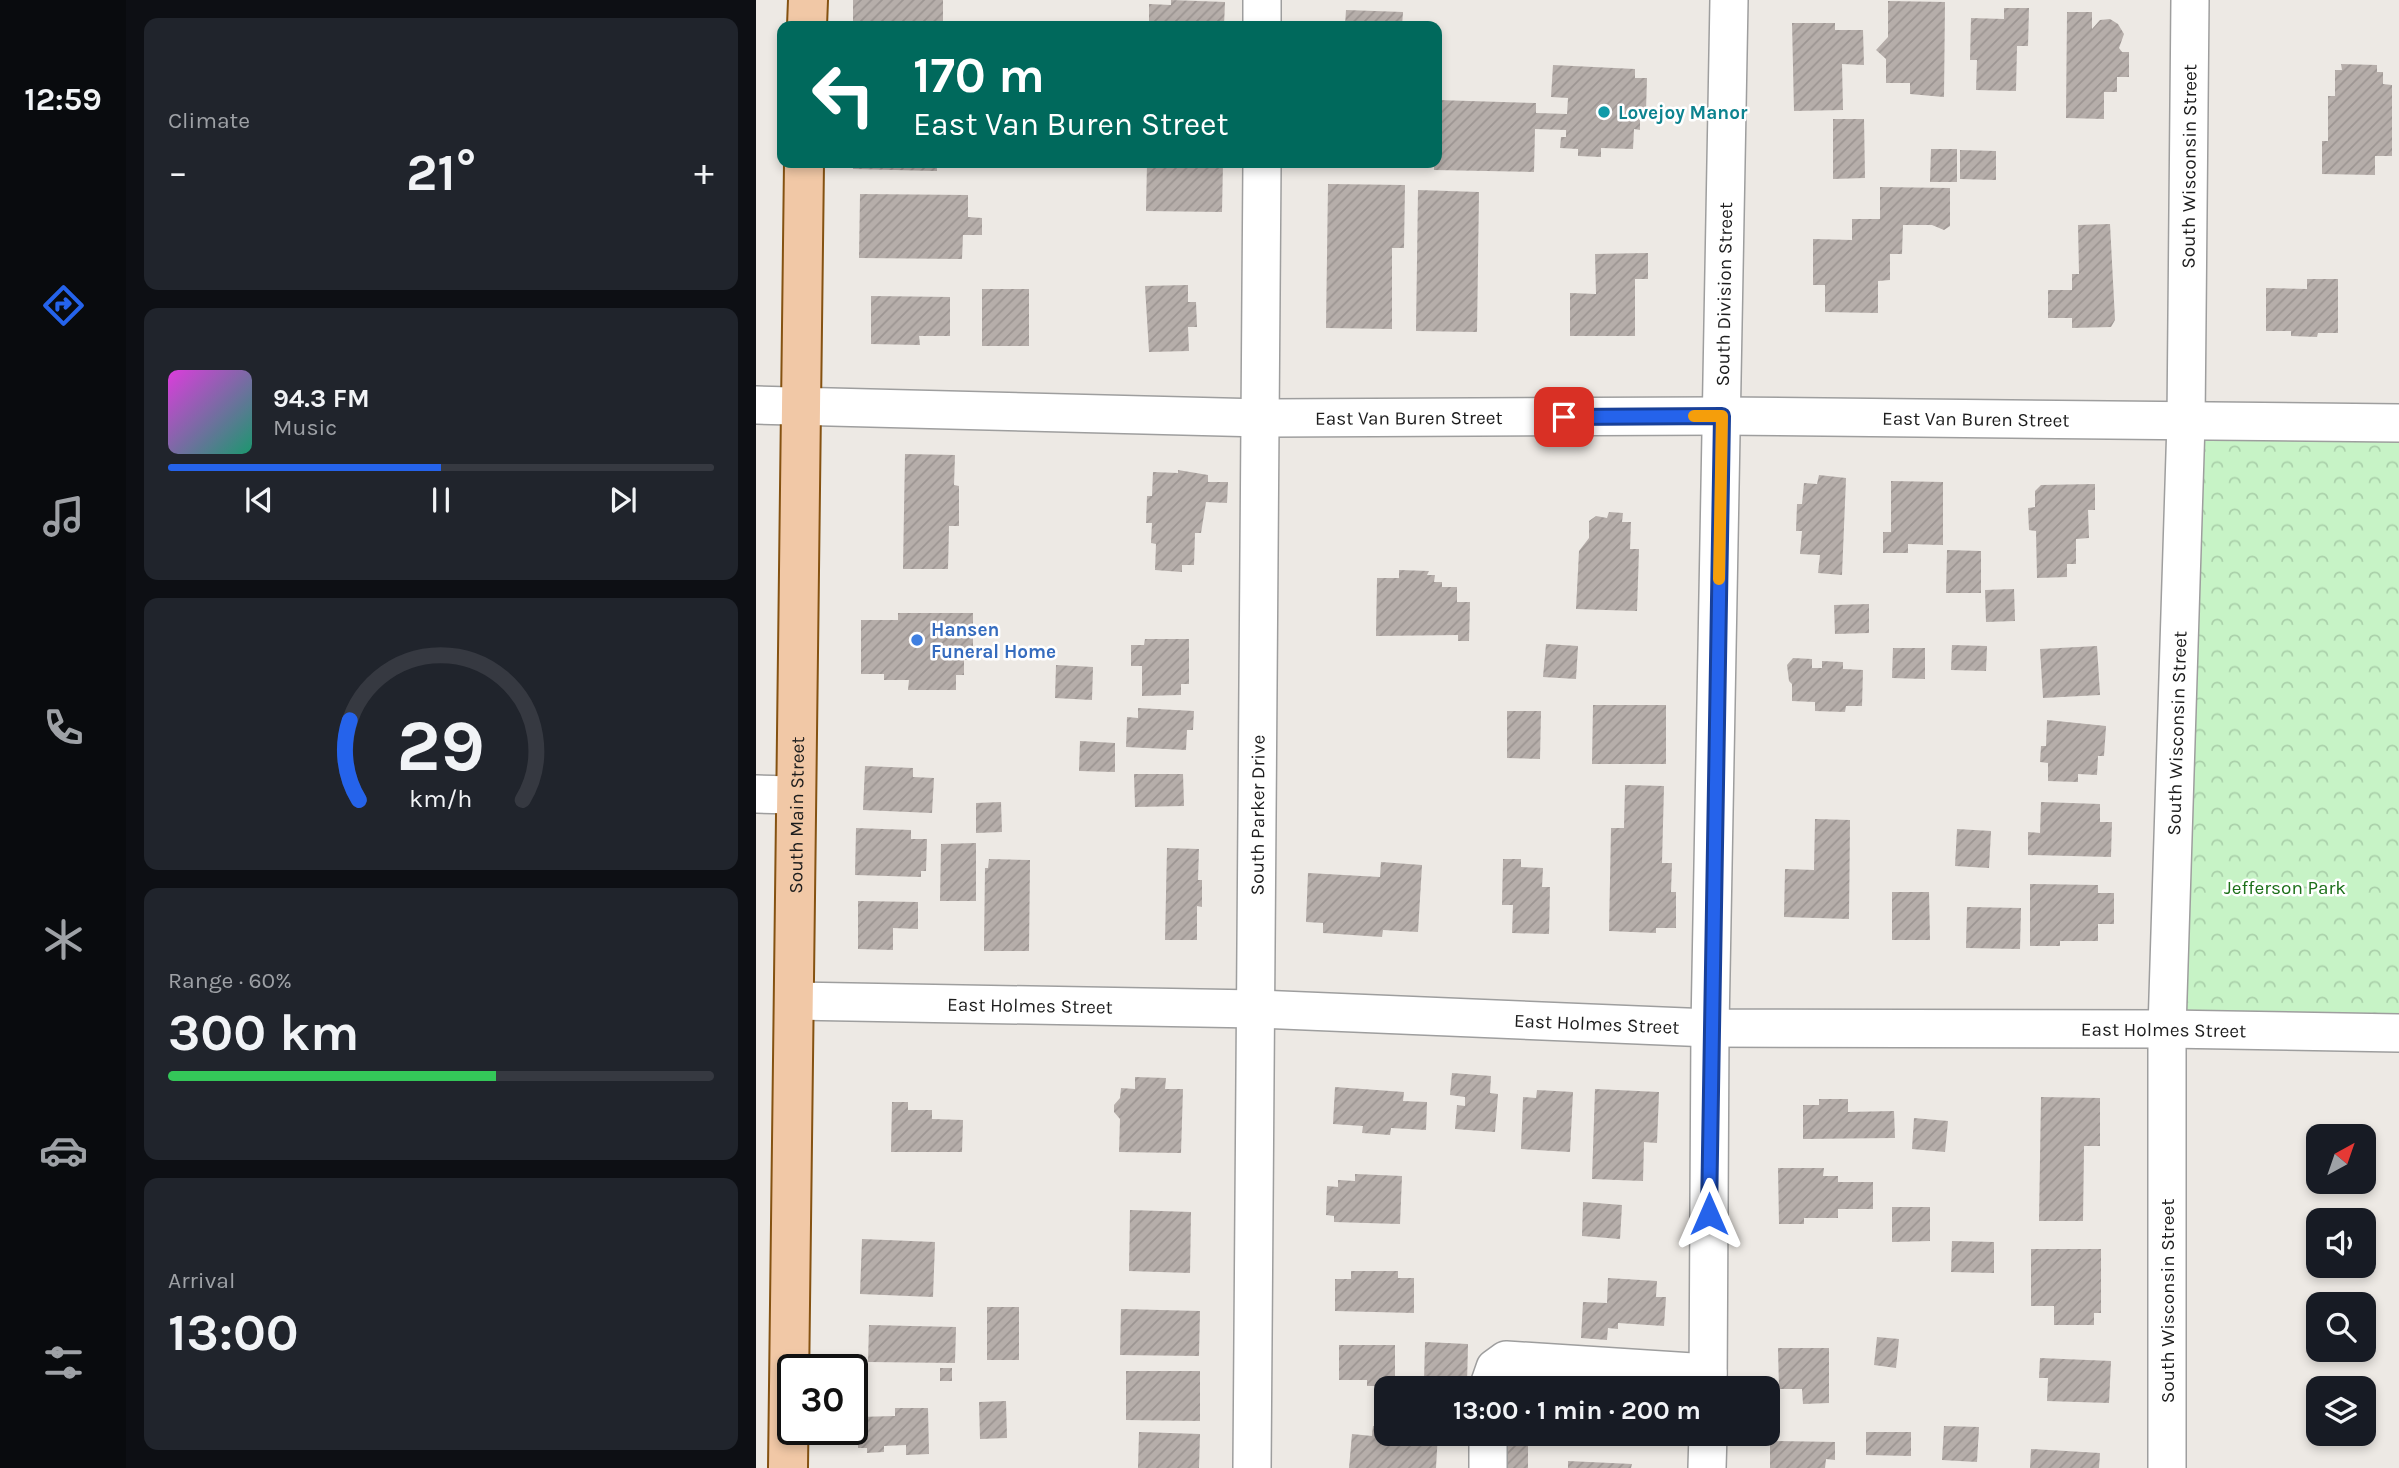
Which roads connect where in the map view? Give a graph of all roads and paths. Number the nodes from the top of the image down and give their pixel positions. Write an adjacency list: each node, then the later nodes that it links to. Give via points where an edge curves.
1 (808, 0): 5 (main road)
2 (1262, 0): 6 (street)
3 (1729, 0): 11 (street, South Division Street)
4 (2190, 0): 13 (street, South Wisconsin Street)
5 (807, 21)
6 (1262, 21)
7 (804, 168): 10 (main road, South Main Street)
8 (1262, 168): 12 (street, South Parker Drive)
9 (756, 405): 10 (street, East Van Buren Street)
10 (801, 406): 12 (street, East Van Buren Street); 16 (main road, South Main Street)
11 (1722, 416): 12 (street, East Van Buren Street); 13 (street, East Van Buren Street); 19 (street, South Division Street)
12 (1262, 418): 18 (street, South Parker Drive)
13 (2186, 422): 14 (street, East Van Buren Street); 20 (street, South Wisconsin Street)
14 (2399, 423)
15 (756, 794): 16 (street)
16 (794, 795): 17 (main road, South Main Street)
17 (794, 1001): 18 (street, East Holmes Street); 27 (main road, South Main Street)
18 (1256, 1009): 19 (street, East Holmes Street); 28 (street, South Parker Drive)
19 (1710, 1028): 20 (street, East Holmes Street); 24 (street, South Division Street)
20 (2167, 1028): 21 (street, East Holmes Street); 31 (street, South Wisconsin Street)
21 (2399, 1033)
22 (1492, 1376): 23 (street, via 1506,1360)
23 (1668, 1376)
24 (1708, 1376)
25 (1488, 1446): 29 (street)
26 (1708, 1446): 30 (street)
27 (788, 1468)
28 (1252, 1468)
29 (1488, 1468)
30 (1707, 1468)
31 (2168, 1468)

